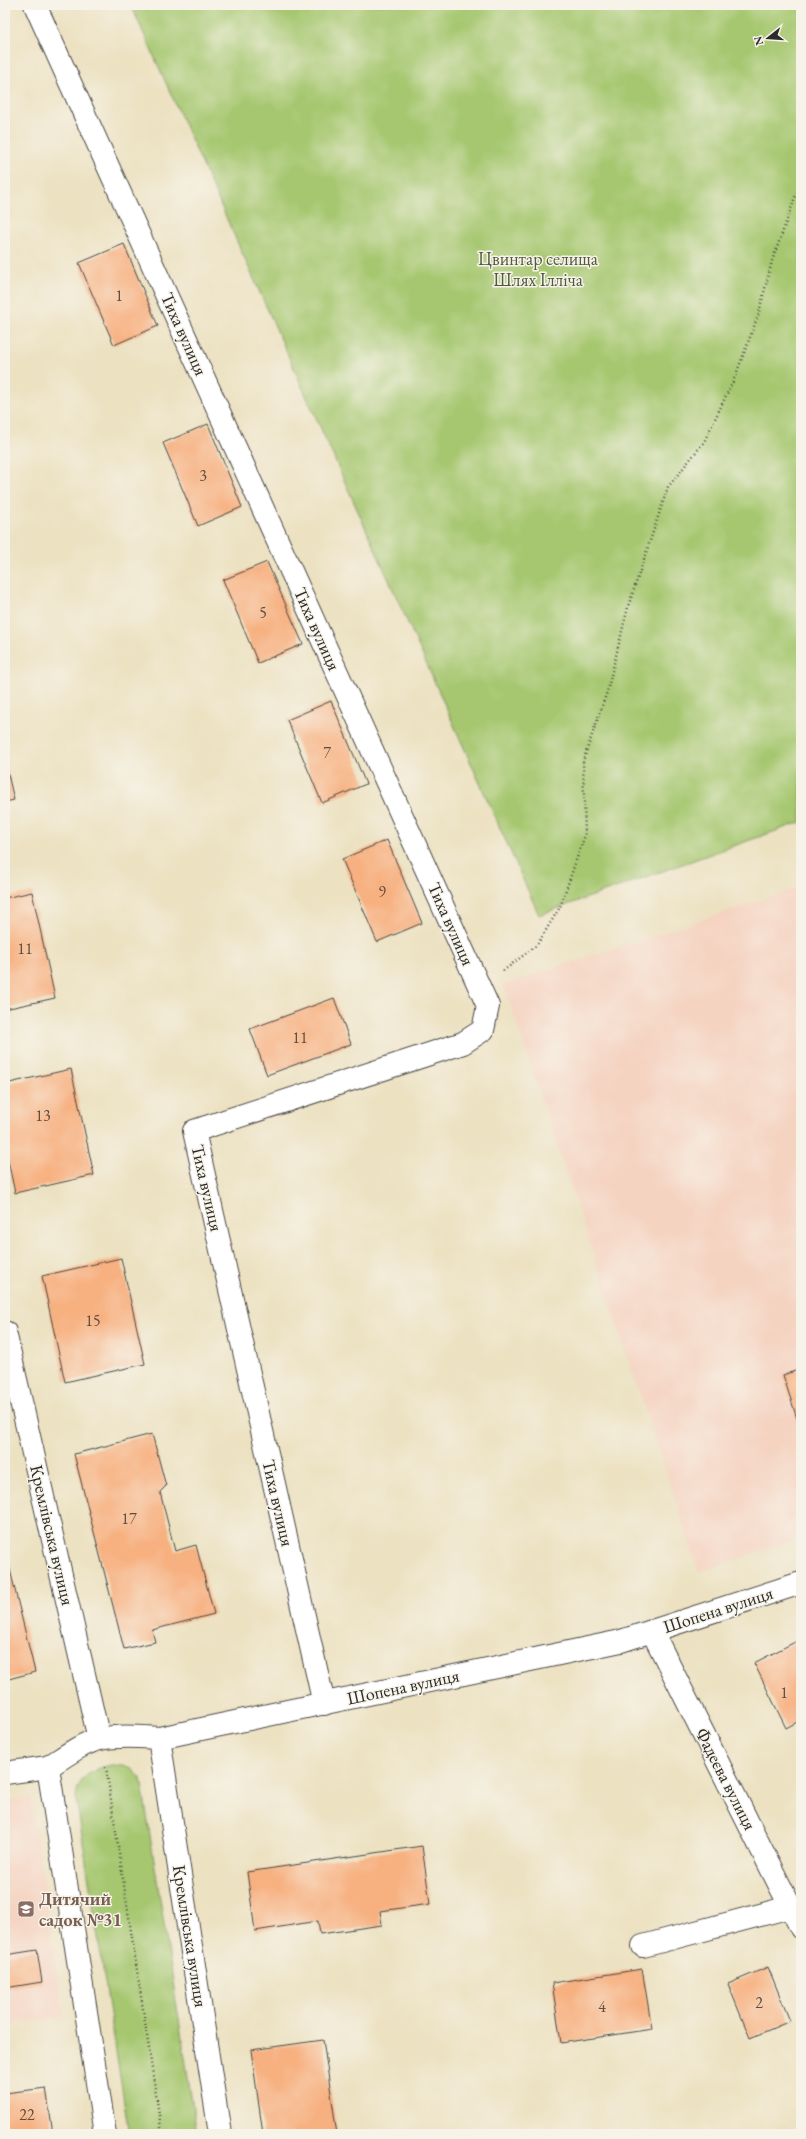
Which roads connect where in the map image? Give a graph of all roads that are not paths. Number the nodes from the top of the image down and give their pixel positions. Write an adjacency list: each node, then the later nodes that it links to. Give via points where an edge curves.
1 (34, 5): 5 (street, Тиха вулиця, via 488,1006 484,1030 463,1044 194,1131)
2 (5, 1332): 7 (street, Кремлівська вулиця)
3 (801, 1583): 4 (street, Шопена вулиця)
4 (652, 1631): 5 (street, Шопена вулиця, via 621,1641); 10 (street, Фадеєва вулиця)
5 (324, 1704): 6 (street, Шопена вулиця)
6 (159, 1738): 7 (street, Шопена вулиця); 14 (street, Кремлівська вулиця)
7 (99, 1739): 8 (street, Шопена вулиця, via 74,1750)
8 (48, 1767): 9 (street, Шопена вулиця); 13 (street)
9 (5, 1773)
10 (790, 1907): 11 (street, Фадеєва вулиця); 12 (street)
11 (801, 1928)
12 (643, 1946)
13 (105, 2134)
14 (220, 2134)

